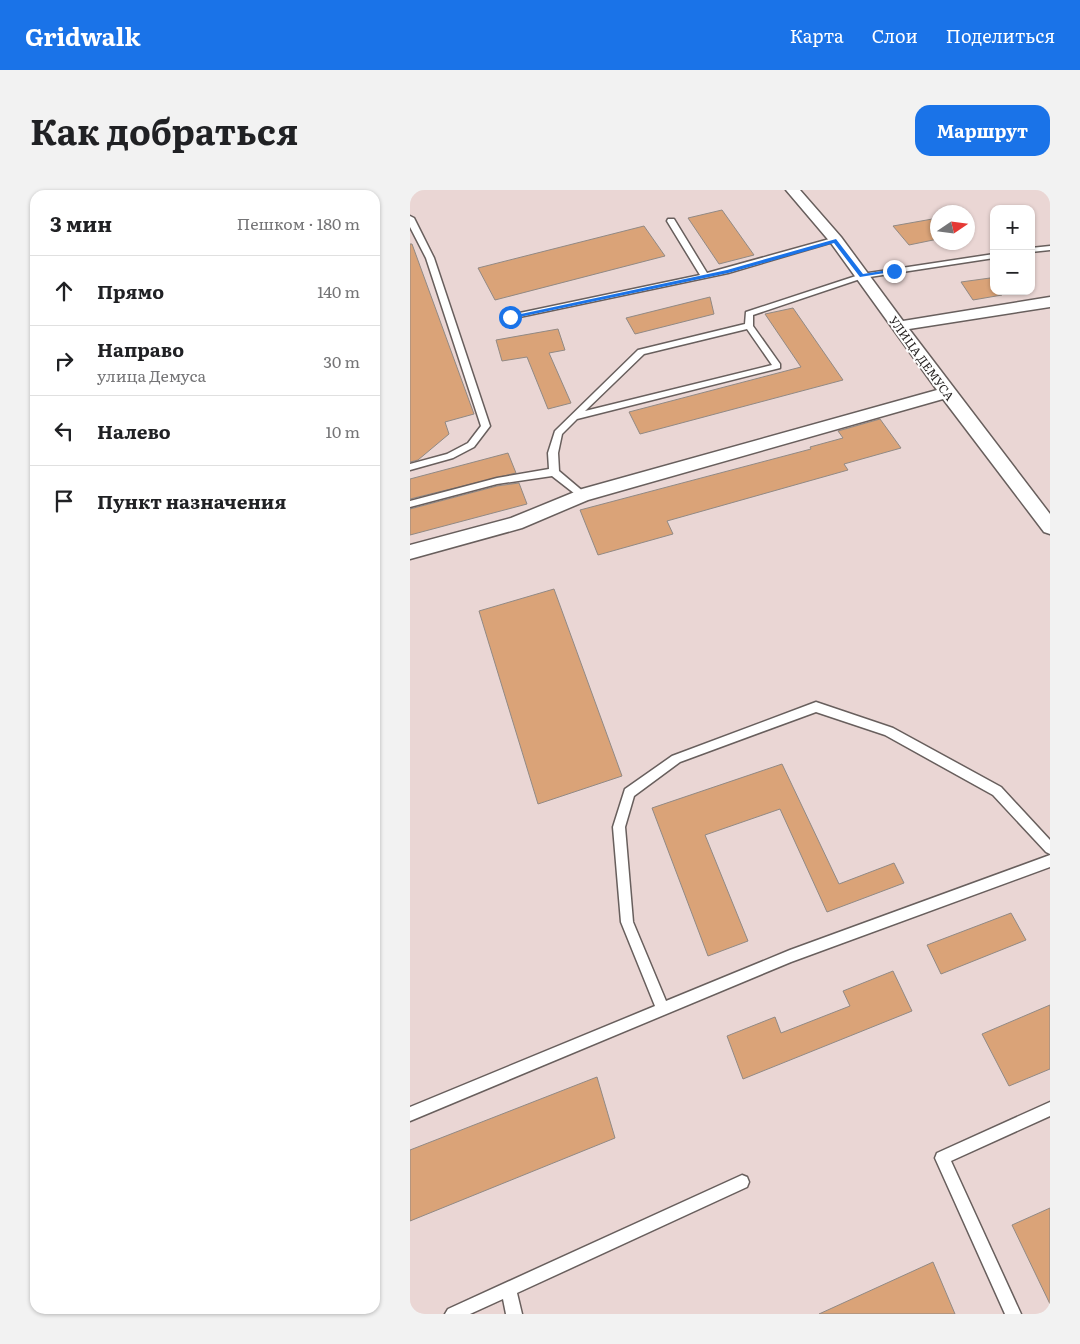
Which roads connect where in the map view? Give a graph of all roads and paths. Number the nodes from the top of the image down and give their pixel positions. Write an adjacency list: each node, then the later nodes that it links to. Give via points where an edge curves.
1 (793, 190): 5 (street, УЛИЦА ДЕМУСА)
2 (410, 218): 4 (lane)
3 (671, 221): 9 (lane)
4 (414, 240): 17 (lane, via 430,258 486,426 471,445 450,456)
5 (836, 240): 9 (lane); 10 (street, УЛИЦА ДЕМУСА)
6 (1050, 248): 7 (lane)
7 (1035, 250)
8 (990, 257): 10 (lane)
9 (705, 276): 12 (lane)
10 (862, 276): 13 (lane, via 749,314); 14 (street, УЛИЦА ДЕМУСА)
11 (1050, 302): 14 (street)
12 (510, 317)
13 (749, 326): 16 (lane, via 641,352); 16 (lane, via 777,366)
14 (900, 326): 15 (street, УЛИЦА ДЕМУСА)
15 (947, 393): 19 (street); 21 (street, УЛИЦА ДЕМУСА)
16 (573, 418): 18 (lane, via 558,433 553,453)
17 (410, 467)
18 (554, 472): 19 (lane); 20 (lane, via 497,481)
19 (582, 496): 22 (street, via 516,524)
20 (410, 504)
21 (1050, 527)
22 (410, 552)
23 (1050, 848): 25 (lane, via 997,791 889,731 816,707 676,759 630,793 619,826 627,922)
24 (1050, 861): 25 (lane, via 790,956)
25 (663, 1009): 27 (lane)
26 (1050, 1108): 32 (lane, via 942,1158)
27 (410, 1114)
28 (742, 1182): 29 (lane)
29 (508, 1289): 30 (lane); 31 (lane)
30 (453, 1314)
31 (514, 1314)
32 (1012, 1314)

